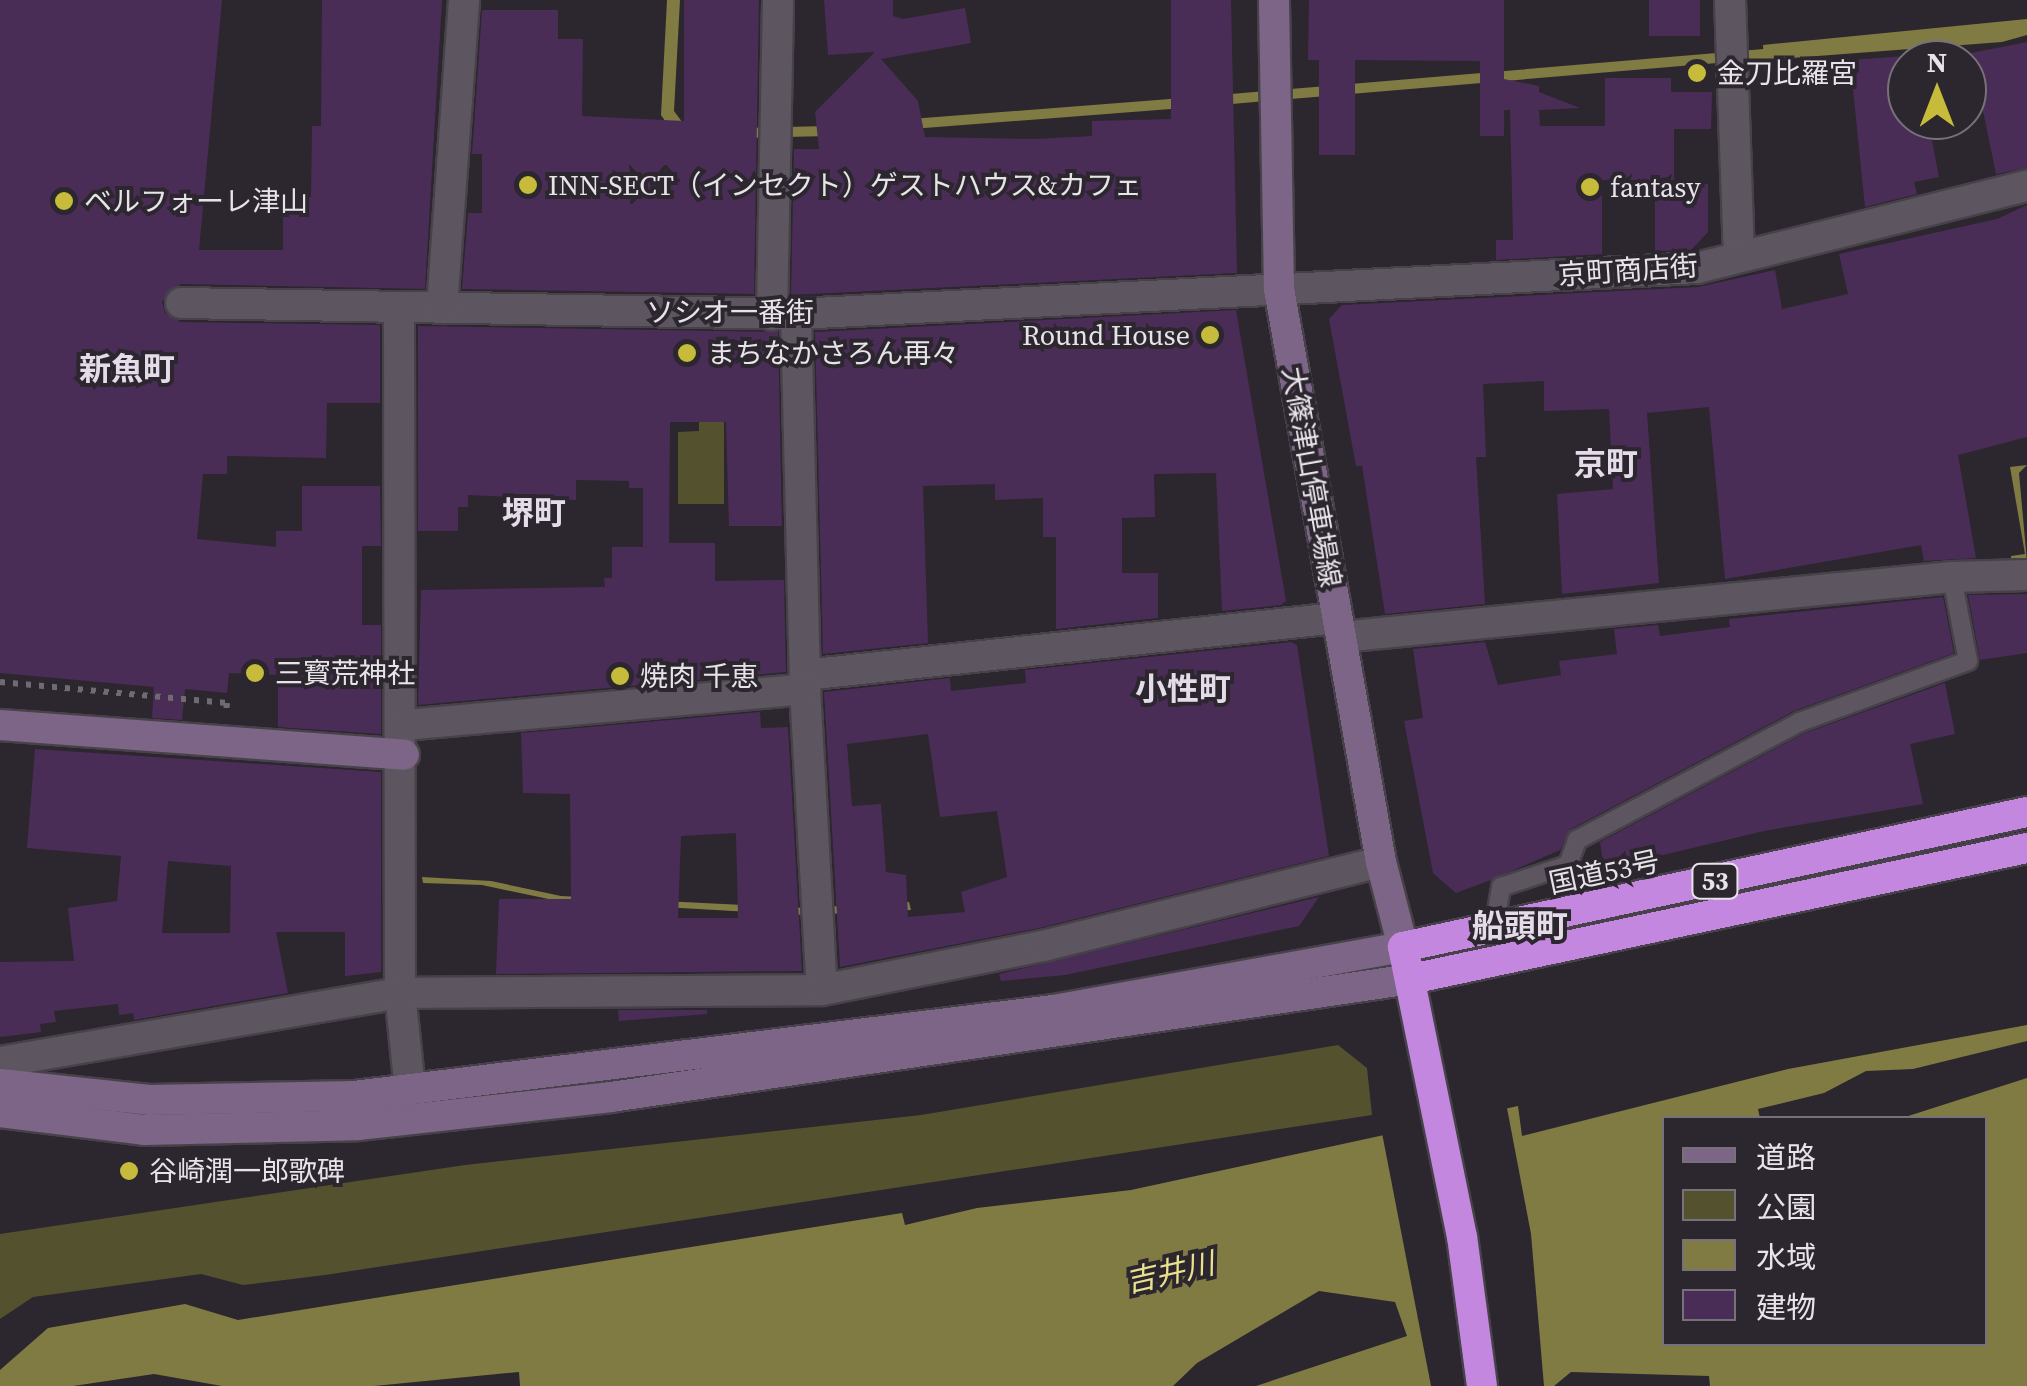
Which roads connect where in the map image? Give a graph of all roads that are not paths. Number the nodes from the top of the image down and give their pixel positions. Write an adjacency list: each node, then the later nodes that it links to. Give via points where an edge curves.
1 (464, 0): 10 (street)
2 (778, 0): 11 (street)
3 (1274, 0): 7 (street, 大篠津山停車場線)
4 (1730, 0): 6 (street)
5 (2027, 186): 6 (street, 京町商店街)
6 (1740, 258): 7 (street, 京町商店街, via 1697,268)
7 (1279, 289): 11 (street, ソシオ一番街); 14 (street, 大篠津山停車場線)
8 (181, 303): 9 (street, ソシオ一番街)
9 (398, 307): 10 (street, ソシオ一番街); 16 (street)
10 (442, 308): 11 (street, ソシオ一番街)
11 (784, 315): 15 (street)
12 (2027, 575): 13 (street)
13 (1952, 576): 14 (street); 22 (lane, via 1968,661 1800,722 1577,840 1568,864 1501,887)
14 (1339, 627): 15 (street); 21 (street, 大篠津山停車場線)
15 (805, 682): 16 (street); 25 (street)
16 (404, 724): 18 (street)
17 (0, 726): 18 (street, via 213,748)
18 (404, 755): 26 (street)
19 (2027, 812): 22 (highway, 国道53号 / 53)
20 (2027, 848): 24 (highway, 53)
21 (1381, 862): 23 (street, 大篠津山停車場線); 25 (street, via 1043,946)
22 (1494, 929): 23 (highway, 国道53号 / 53)
23 (1403, 948): 24 (highway); 29 (street, via 1053,1010)
24 (1413, 988): 30 (street, via 358,1125 177,1131); 31 (highway, via 1462,1237)
25 (822, 990): 26 (street)
26 (400, 992): 27 (street); 29 (street)
27 (0, 1062)
28 (0, 1084): 29 (street, via 226,1102)
29 (410, 1090)
30 (0, 1112)
31 (1482, 1386)

